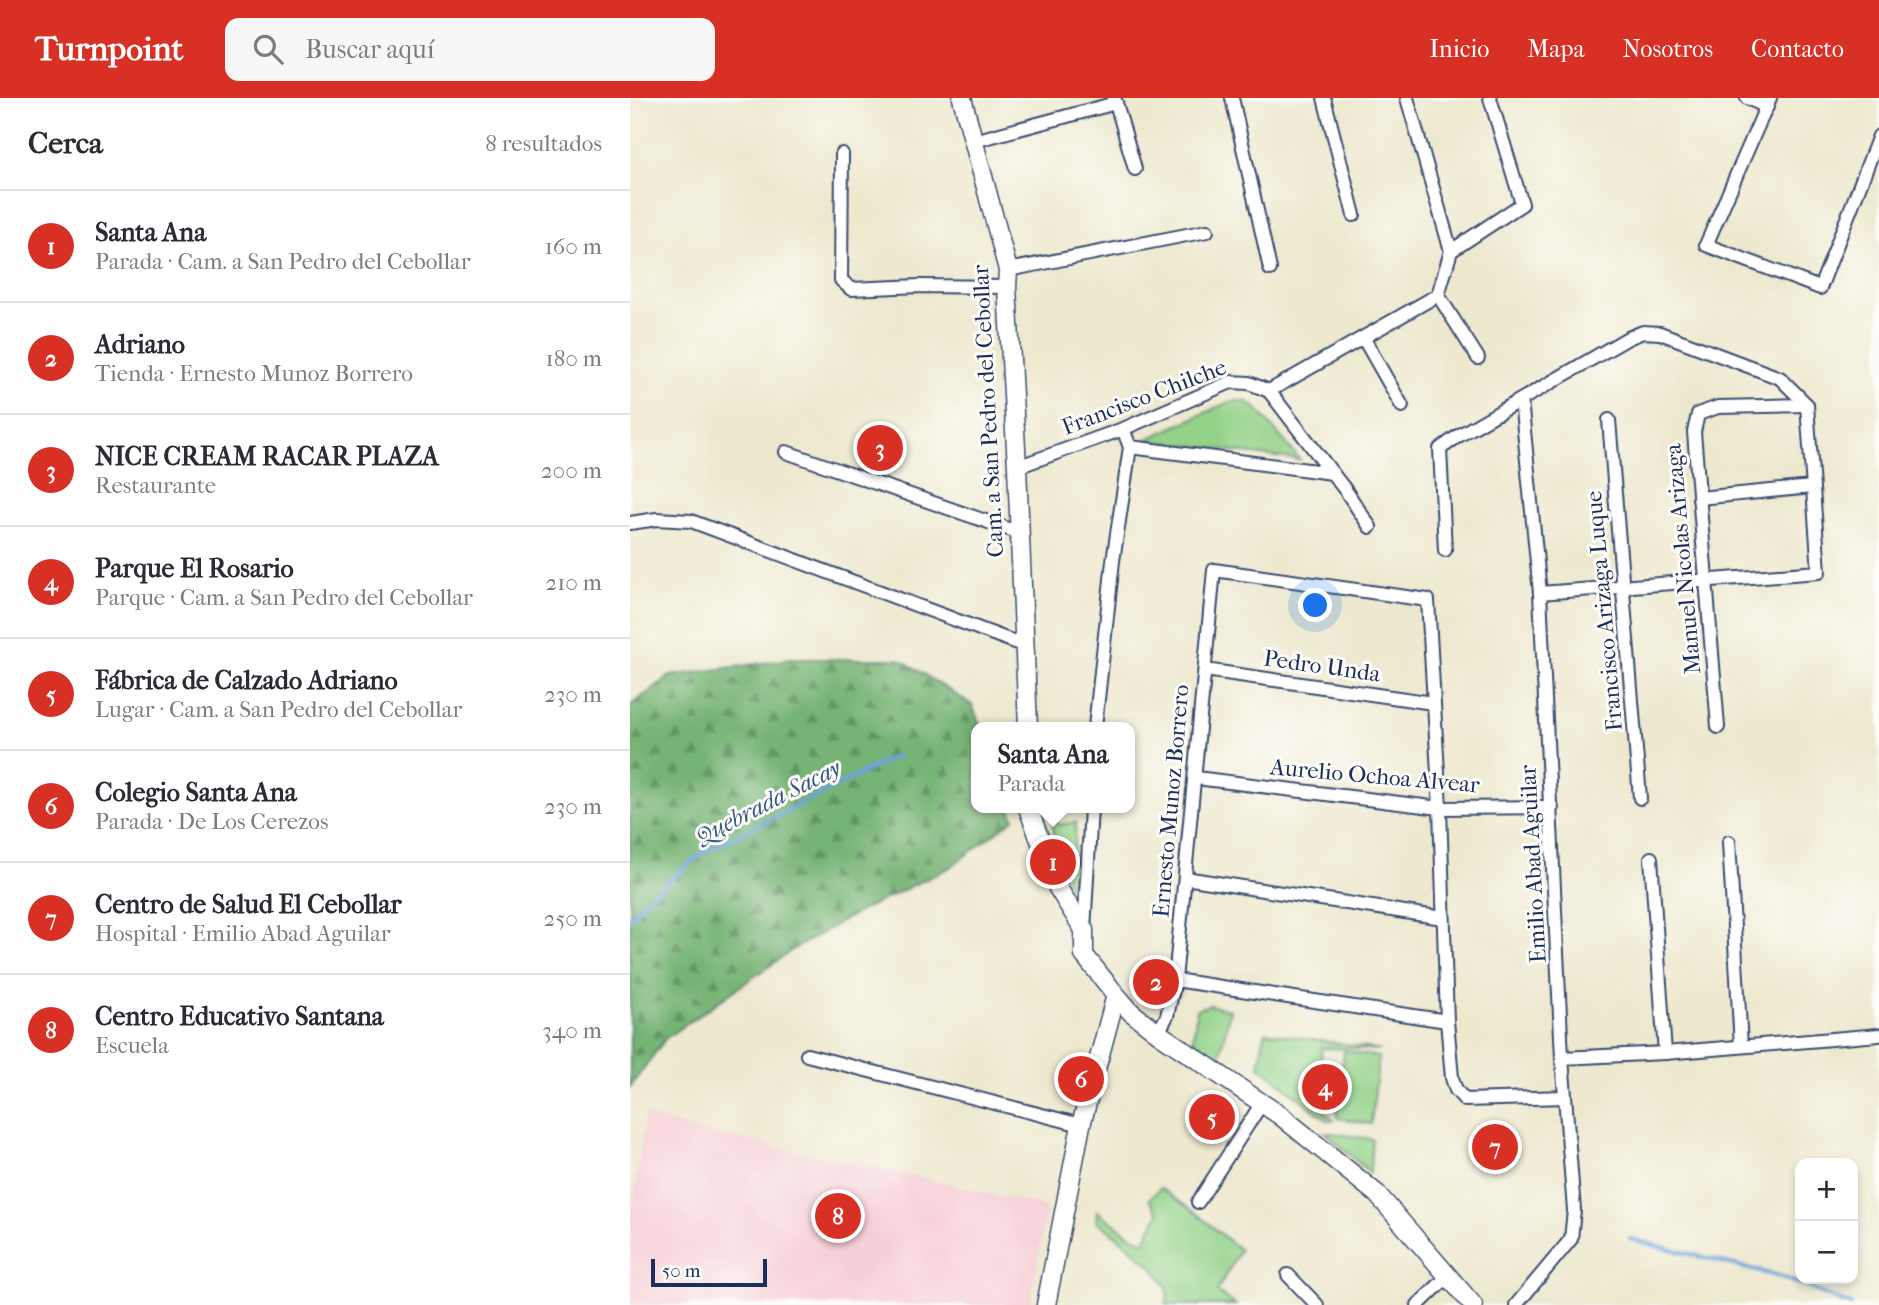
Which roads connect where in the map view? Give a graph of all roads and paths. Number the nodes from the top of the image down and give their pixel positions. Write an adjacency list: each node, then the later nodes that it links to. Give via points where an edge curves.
1 (962, 98): 10 (street, Cam. a San Pedro del Cebollar)
2 (1232, 98): 16 (street)
3 (1324, 98): 13 (street)
4 (1407, 98): 15 (street)
5 (1490, 98): 15 (street, via 1522,204)
6 (1747, 98): 8 (street)
7 (1115, 100): 10 (street); 12 (street)
8 (1768, 102): 9 (street, via 1706,245 1821,288)
9 (1878, 139)
10 (974, 141): 17 (street, Cam. a San Pedro del Cebollar)
11 (842, 154): 17 (street, via 841,280 851,289)
12 (1135, 169)
13 (1354, 215)
14 (1207, 231): 17 (street)
15 (1451, 251): 18 (street)
16 (1270, 269)
17 (1007, 279): 29 (street, Cam. a San Pedro del Cebollar)
18 (1438, 295): 19 (street); 20 (street)
19 (1364, 339): 21 (street); 23 (street)
20 (1478, 358)
21 (1269, 391): 26 (street, Francisco Chilche, via 1231,382); 30 (street)
22 (1521, 400): 24 (street, via 1643,332 1660,333 1780,378); 36 (street, via 1440,449); 39 (street, Emilio Abad Aguilar)
23 (1402, 405)
24 (1807, 405): 31 (street); 32 (street, Manuel Nicolas Arizaga, via 1718,407 1698,414 1693,432)
25 (1609, 420): 38 (street, Francisco Arizaga Luque)
26 (1123, 429): 27 (street); 29 (street, Francisco Chilche)
27 (1130, 447): 30 (street); 44 (street)
28 (786, 452): 35 (street)
29 (1017, 467): 35 (street, Cam. a San Pedro del Cebollar)
30 (1332, 473): 34 (street)
31 (1812, 487): 32 (street); 37 (street, via 1819,572)
32 (1699, 498): 37 (street, Manuel Nicolas Arizaga)
33 (630, 523): 40 (street, via 691,521)
34 (1370, 527)
35 (1020, 533): 40 (street, Cam. a San Pedro del Cebollar)
36 (1445, 550)
37 (1705, 580): 38 (street); 45 (street, Manuel Nicolas Arizaga)
38 (1624, 586): 39 (street); 47 (street, Francisco Arizaga Luque)
39 (1540, 593): 48 (street, Emilio Abad Aguilar)
40 (1025, 646): 43 (street, Cam. a San Pedro del Cebollar)
41 (1205, 670): 42 (street, Pedro Unda); 42 (street, Ernesto Munoz Borrero, via 1214,570 1428,600); 46 (street, Ernesto Munoz Borrero)
42 (1433, 703): 49 (street)
43 (1028, 722)
44 (1096, 722)
45 (1718, 727)
46 (1196, 778): 49 (street, Aurelio Ochoa Alvear); 54 (street, Ernesto Munoz Borrero)
47 (1640, 798)
48 (1552, 807): 49 (street, Aurelio Ochoa Alvear); 65 (street, Emilio Abad Aguilar)
49 (1440, 808): 55 (street)
50 (1030, 813): 56 (street, via 1058,888)
51 (1091, 813): 56 (street)
52 (1729, 842): 62 (street)
53 (1651, 858): 63 (street)
54 (1185, 878): 55 (street); 57 (street, Ernesto Munoz Borrero)
55 (1443, 918): 59 (street)
56 (1084, 930): 58 (street, via 1084,955)
57 (1175, 980): 59 (street); 60 (street, Ernesto Munoz Borrero)
58 (1116, 995): 60 (street); 68 (street)
59 (1447, 1021): 66 (street, via 1452,1078 1465,1100)
60 (1158, 1033): 67 (street)
61 (1879, 1035): 62 (street)
62 (1741, 1046): 63 (street)
63 (1665, 1053): 65 (street)
64 (807, 1055): 68 (street)
65 (1562, 1058): 66 (street, Emilio Abad Aguilar)
66 (1565, 1097): 76 (street, Emilio Abad Aguilar, via 1574,1210 1571,1239)
67 (1262, 1104): 69 (street); 71 (street, via 1377,1194)
68 (1082, 1125): 72 (street)
69 (1198, 1202)
70 (1289, 1275): 73 (street)
71 (1447, 1277): 74 (street); 75 (street)
72 (1046, 1305)
73 (1317, 1305)
74 (1418, 1305)
75 (1473, 1305)
76 (1516, 1305)

